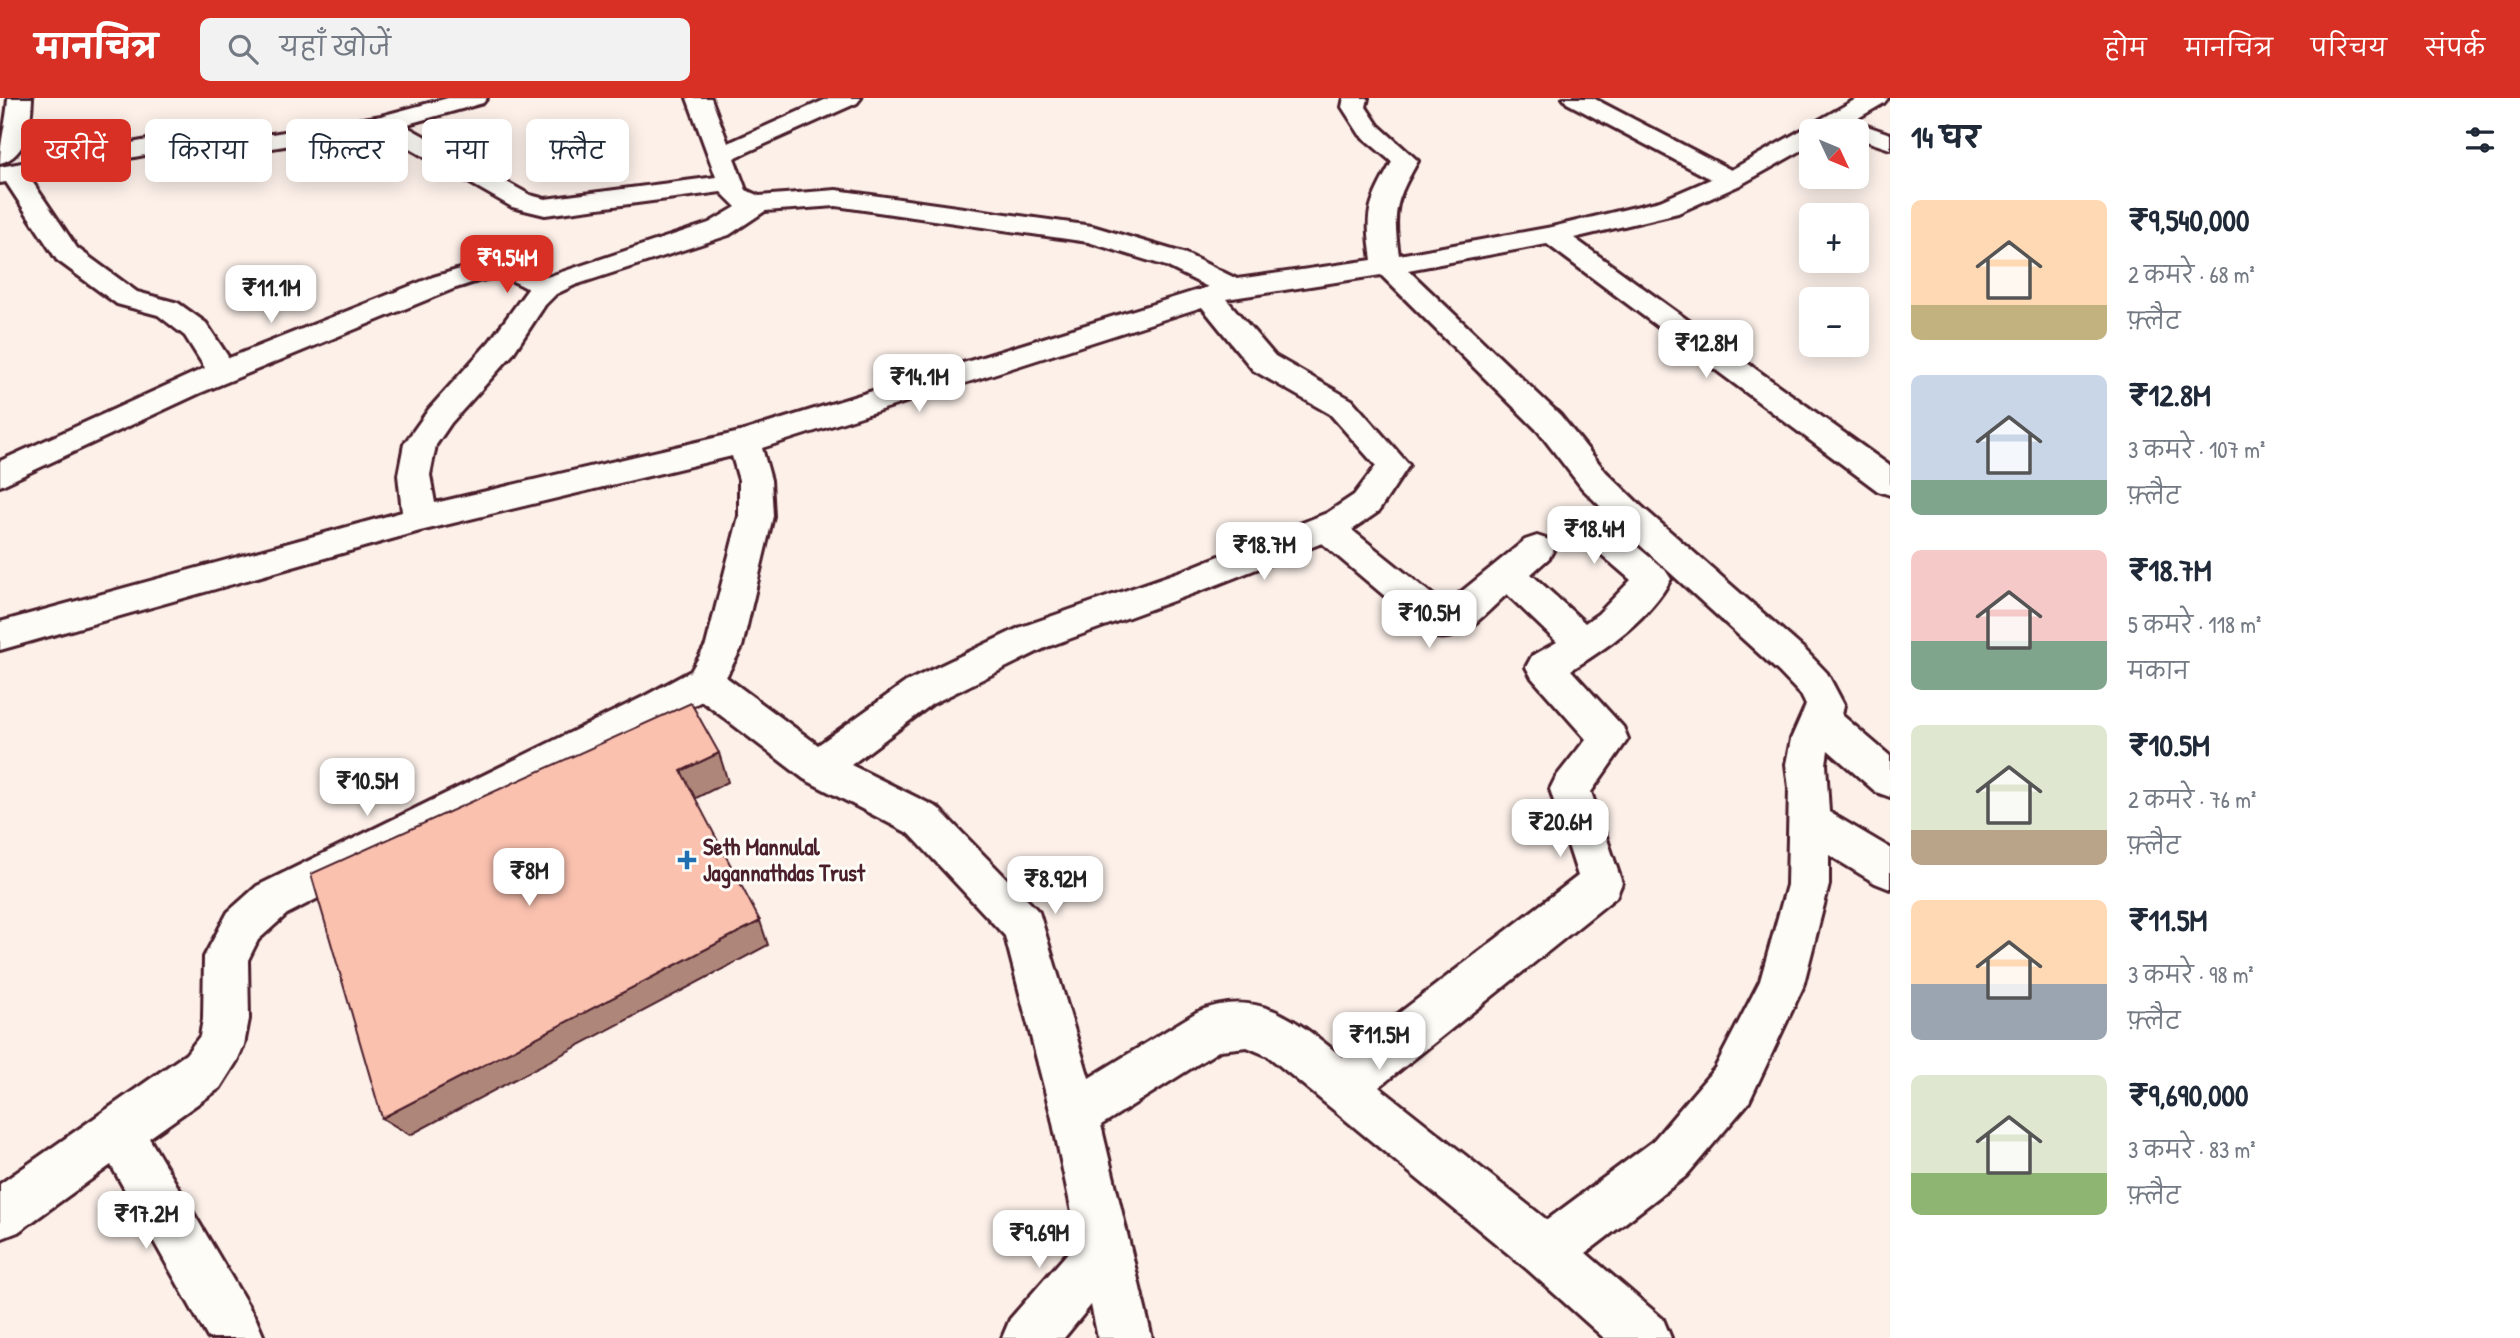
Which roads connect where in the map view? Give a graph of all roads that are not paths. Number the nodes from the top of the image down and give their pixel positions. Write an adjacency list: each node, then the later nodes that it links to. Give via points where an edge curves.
1 (20, 98): 16 (street, via 19,127 5,151)
2 (475, 98): 8 (street)
3 (699, 98): 15 (street)
4 (849, 98): 15 (street)
5 (1356, 98): 21 (street, via 1354,107 1369,130 1405,161 1384,199 1381,227)
6 (1574, 98): 17 (street)
7 (1872, 99): 9 (street)
8 (394, 119)
9 (1838, 119)
10 (408, 136): 18 (street, via 522,201 545,207)
11 (1869, 138): 14 (street)
12 (286, 139): 16 (street, via 254,141 224,133)
13 (1799, 141): 17 (street)
14 (1890, 142)
15 (719, 156): 18 (street)
16 (4, 168): 24 (street, via 67,254 127,298 168,309 197,330)
17 (1731, 180): 20 (street, via 1669,207)
18 (731, 183): 19 (street, via 744,201)
19 (759, 204): 22 (street, via 719,229); 23 (street, via 836,198 1092,234 1176,260)
20 (1552, 235): 21 (street); 27 (street)
21 (1387, 266): 23 (street); 28 (street, via 1549,423)
22 (546, 288): 24 (street, via 516,270 491,269 443,283); 29 (street, via 421,444 414,475)
23 (1220, 292): 25 (street); 30 (street, via 1264,363 1341,407 1394,465 1372,500)
24 (223, 372): 26 (street)
25 (744, 442): 29 (street); 33 (street, via 755,480 756,516 724,647)
26 (0, 474)
27 (1890, 483)
28 (1629, 515): 32 (street, via 1607,540 1653,579 1611,624); 34 (street, via 1814,684 1825,705)
29 (420, 519): 31 (street)
30 (1325, 528): 32 (street, via 1445,626 1523,561); 35 (street, via 1034,637 919,693)
31 (0, 636)
32 (1583, 644): 39 (street, via 1545,667 1609,739 1570,789 1601,883)
33 (704, 682): 35 (street); 41 (street, via 272,900 243,926 226,957 226,1019 221,1045 202,1071)
34 (1821, 721): 36 (street); 37 (street, via 1810,740 1806,764)
35 (818, 767): 40 (street, via 924,821 1024,926)
36 (1890, 780)
37 (1808, 821): 38 (street); 44 (street, via 1808,885 1781,987 1732,1085 1669,1159)
38 (1890, 870)
39 (1341, 1087): 40 (street, via 1284,1040 1249,1024 1213,1028); 44 (street)
40 (1075, 1114): 43 (street)
41 (118, 1131): 42 (street); 45 (street)
42 (0, 1214)
43 (1105, 1249): 46 (street); 47 (street)
44 (1546, 1252): 48 (street)
45 (237, 1338)
46 (1029, 1338)
47 (1125, 1338)
48 (1644, 1338)

